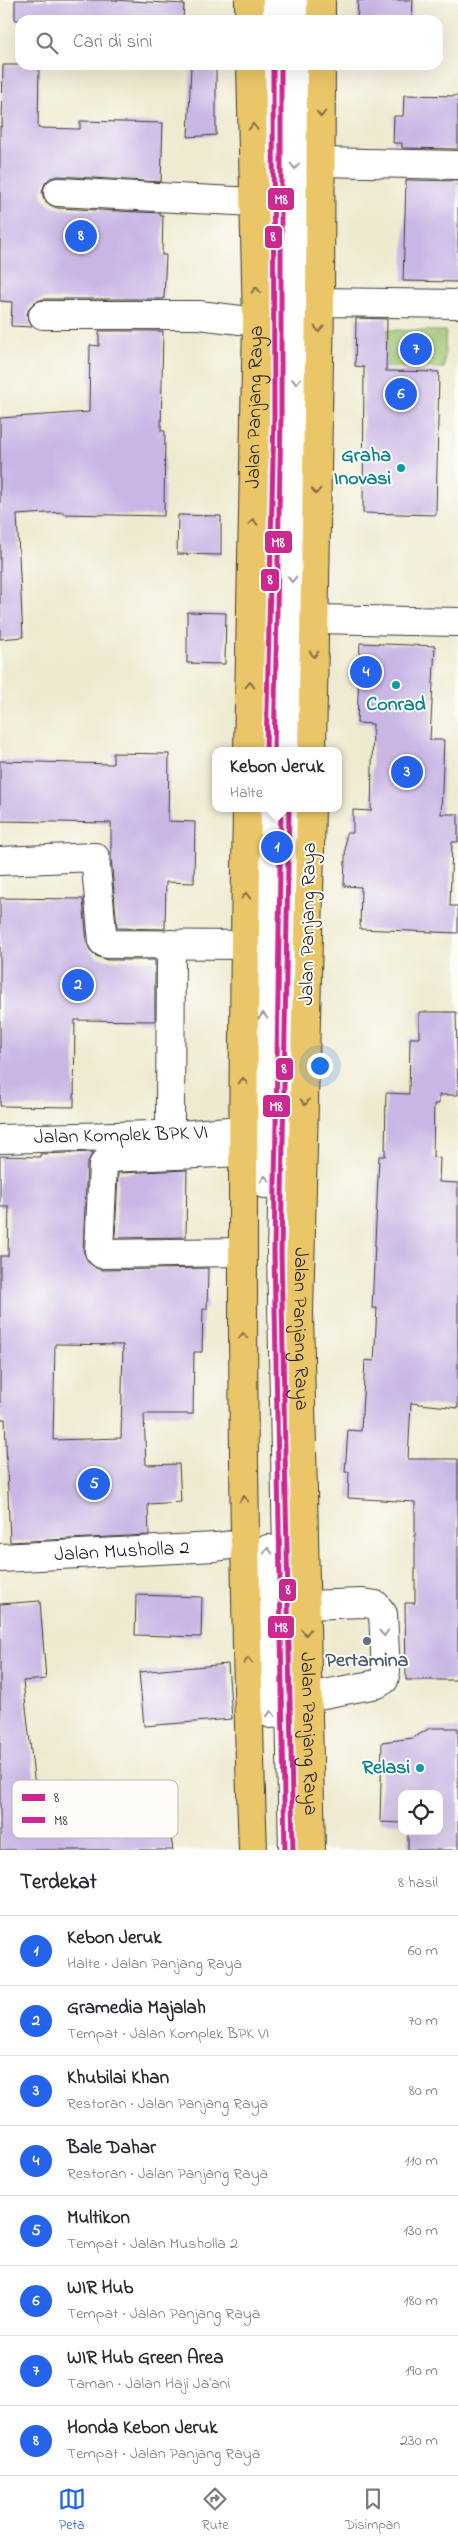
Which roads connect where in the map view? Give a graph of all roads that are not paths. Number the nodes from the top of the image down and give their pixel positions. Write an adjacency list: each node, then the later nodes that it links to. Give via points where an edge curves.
1 (249, 0): 5 (main road)
2 (272, 0): 6 (street)
3 (294, 0): 7 (street)
4 (321, 0): 8 (main road)
5 (249, 15)
6 (272, 15)
7 (294, 15)
8 (321, 15)
9 (251, 70): 16 (main road, Jalan Panjang Raya, one-way to 9)
10 (273, 70): 24 (street, via 274,418)
11 (294, 70): 25 (street, one-way to 25, via 296,369)
12 (321, 70): 13 (main road, one-way to 13)
13 (321, 162): 14 (street); 17 (main road)
14 (458, 165)
15 (58, 192): 16 (street)
16 (255, 202): 20 (main road, Jalan Panjang Raya, one-way to 16)
17 (320, 302): 18 (street); 21 (main road, one-way to 21)
18 (458, 304)
19 (44, 314): 20 (street, via 199,315)
20 (257, 322): 23 (main road, Jalan Panjang Raya, one-way to 20)
21 (315, 619): 22 (street); 26 (main road, one-way to 26)
22 (458, 622)
23 (248, 747)
24 (266, 747)
25 (290, 747)
26 (312, 747)
27 (247, 812): 33 (main road, one-way to 27)
28 (264, 812): 42 (street, one-way to 28, via 268,1633 262,1008)
29 (289, 812): 43 (street, via 281,1251)
30 (311, 812): 40 (main road, Jalan Panjang Raya, one-way to 40, via 299,1313)
31 (0, 861): 32 (street, via 95,857 103,942)
32 (170, 944): 33 (street); 34 (street)
33 (245, 945): 36 (main road, one-way to 33)
34 (170, 1118)
35 (0, 1139): 36 (street, Jalan Komplek BPK VI, via 192,1134)
36 (242, 1141): 37 (main road); 37 (street, via 109,1158 103,1165 99,1251 102,1254)
37 (243, 1252): 38 (main road, one-way to 37)
38 (244, 1543): 39 (street, Jalan Musholla 2); 42 (main road, one-way to 38, via 244,1837 252,1806)
39 (0, 1558)
40 (306, 1605): 41 (main road, Jalan Panjang Raya, one-way to 41); 41 (street, one-way to 41, via 376,1605 383,1614 386,1671 384,1680 377,1684)
41 (308, 1697): 43 (main road, Jalan Panjang Raya)
42 (255, 1848)
43 (306, 1849)

